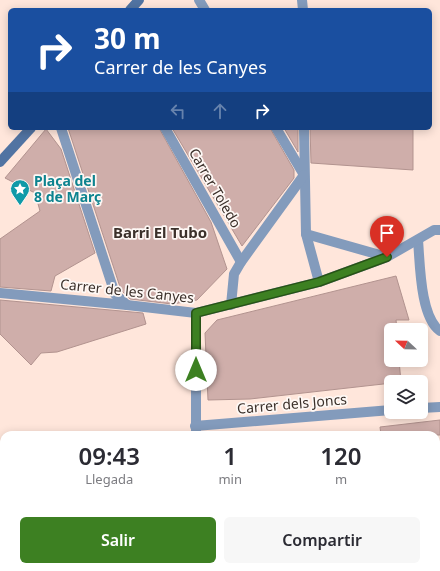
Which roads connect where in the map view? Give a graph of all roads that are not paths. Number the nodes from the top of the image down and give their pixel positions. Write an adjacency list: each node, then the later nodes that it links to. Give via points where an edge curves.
1 (139, 0): 2 (street)
2 (132, 8)
3 (29, 130): 8 (street)
4 (62, 130): 17 (street, via 115,294)
5 (166, 130): 14 (street, Carrer Toledo)
6 (277, 130): 9 (street)
7 (304, 130): 9 (street)
8 (0, 162)
9 (304, 175): 11 (street); 14 (street)
10 (440, 230): 12 (street, Carrer de les Canyes, via 434,230)
11 (306, 234): 13 (street); 15 (street)
12 (418, 240): 13 (street, Carrer de les Canyes); 20 (street, via 425,304 434,326)
13 (387, 257): 15 (street, Carrer de les Canyes)
14 (241, 262): 18 (street, via 234,274)
15 (319, 282): 18 (street, Carrer de les Canyes)
16 (0, 293): 17 (street, Carrer de les Canyes)
17 (128, 305): 19 (street, Carrer de les Canyes)
18 (231, 305): 19 (street, Carrer de les Canyes)
19 (196, 313): 24 (street)
20 (440, 331)
21 (440, 406): 22 (street)
22 (428, 407)
23 (384, 411): 24 (street, Carrer dels Joncs)
24 (196, 431)

